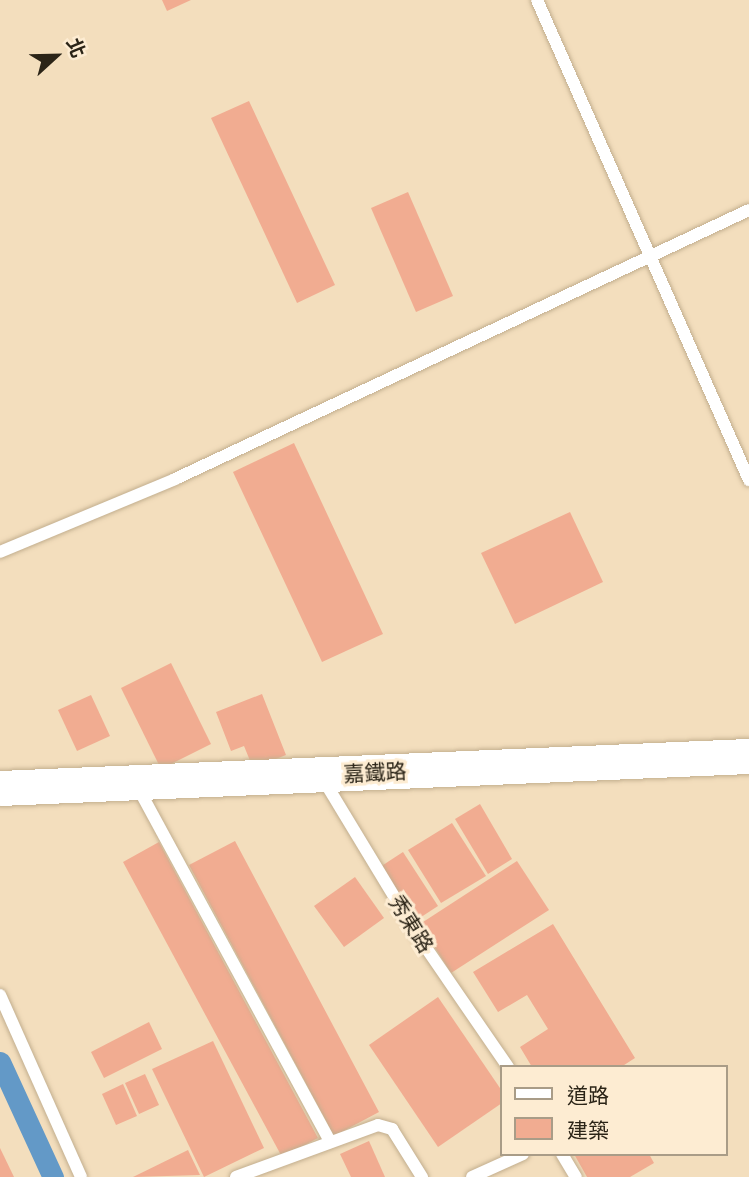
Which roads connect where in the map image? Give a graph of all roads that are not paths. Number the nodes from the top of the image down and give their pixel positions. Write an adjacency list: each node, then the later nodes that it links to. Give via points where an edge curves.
1 (537, 0): 3 (lane)
2 (749, 210): 3 (lane)
3 (646, 258): 4 (lane); 5 (lane, via 175,479)
4 (749, 480)
5 (0, 552)
6 (749, 756): 7 (street, 嘉鐵路)
7 (321, 776): 8 (street, 嘉鐵路); 11 (lane, 秀東路, via 418,936)
8 (135, 783): 9 (street, 嘉鐵路); 12 (lane)
9 (0, 788)
10 (0, 995): 15 (lane)
11 (507, 1065)
12 (330, 1142): 16 (lane); 17 (lane, via 378,1125 392,1129)
13 (519, 1156): 18 (lane)
14 (563, 1156): 19 (lane)
15 (81, 1177)
16 (236, 1177)
17 (422, 1177)
18 (472, 1177)
19 (576, 1177)

